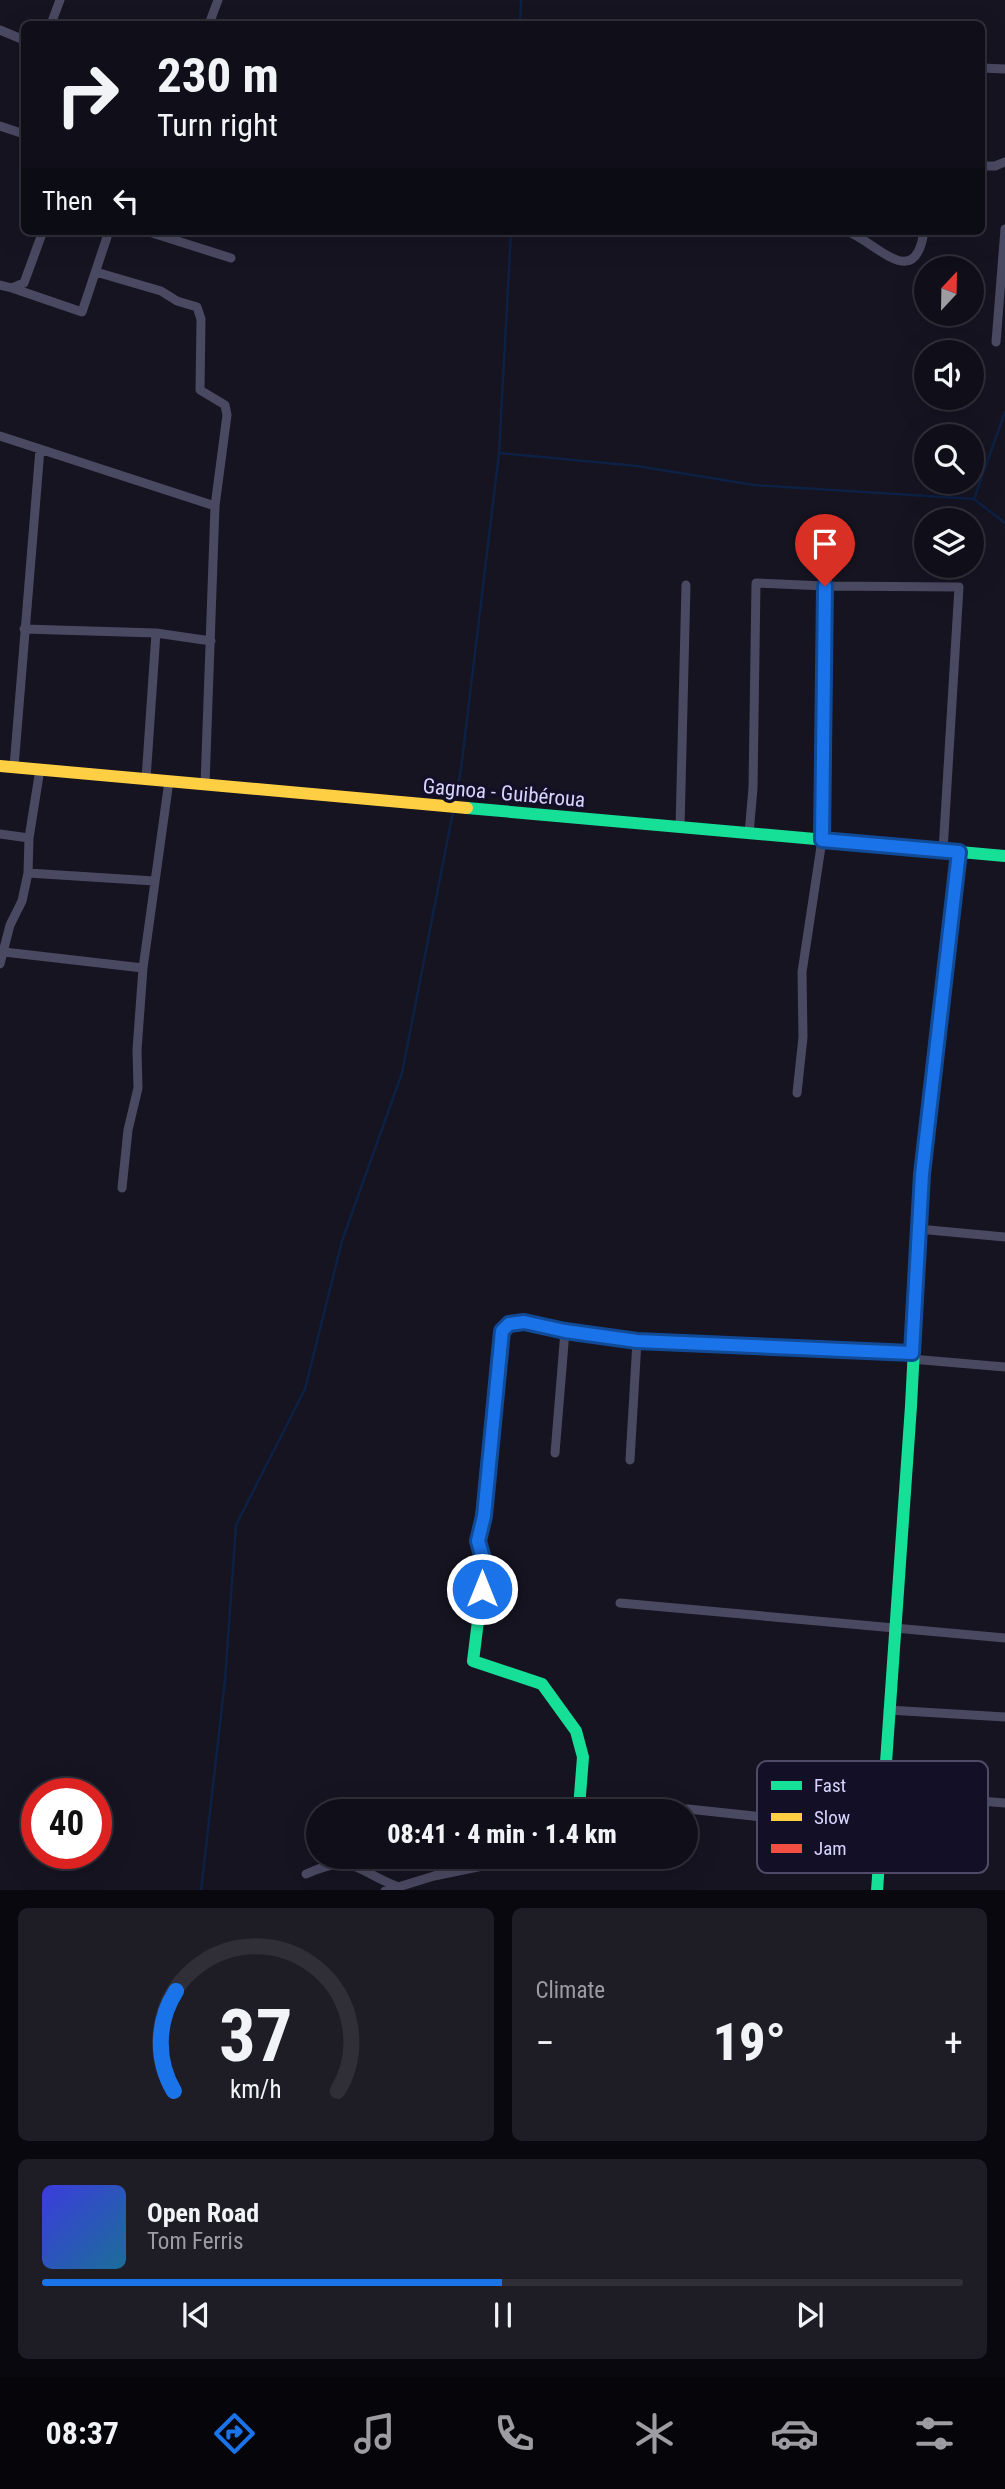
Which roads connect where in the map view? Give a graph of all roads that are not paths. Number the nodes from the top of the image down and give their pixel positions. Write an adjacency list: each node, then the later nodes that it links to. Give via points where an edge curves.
1 (60, 0): 3 (street)
2 (218, 0): 4 (street)
3 (52, 21)
4 (210, 21)
5 (0, 30): 6 (street)
6 (21, 39)
7 (985, 68): 8 (street)
8 (1005, 69)
9 (0, 126): 10 (street)
10 (21, 133)
11 (1005, 162): 12 (street)
12 (985, 166)
13 (1005, 229): 23 (street)
14 (42, 235): 22 (street, via 24,283)
15 (108, 235): 20 (street)
16 (159, 235): 19 (street)
17 (855, 235): 18 (street, via 886,257 909,261 921,251)
18 (923, 235)
19 (231, 258)
20 (96, 272): 22 (street, via 82,312); 26 (street, via 162,291 177,302 197,307 201,319 200,390 225,405 227,415)
21 (0, 285): 22 (street)
22 (12, 288)
23 (996, 342)
24 (0, 436): 25 (street)
25 (40, 449): 26 (street); 29 (street)
26 (215, 506): 31 (street)
27 (686, 585): 38 (street)
28 (825, 586): 40 (street, via 756,583); 42 (street); 43 (street, via 959,587)
29 (24, 629): 30 (street); 33 (street)
30 (156, 633): 31 (street); 35 (street)
31 (211, 641): 37 (street)
32 (0, 766): 33 (street, Gagnoa - Guibéroua)
33 (15, 767): 34 (street, Gagnoa - Guibéroua)
34 (40, 769): 35 (street, Gagnoa - Guibéroua); 41 (street)
35 (146, 779): 36 (street, Gagnoa - Guibéroua)
36 (169, 781): 37 (street, Gagnoa - Guibéroua); 47 (street)
37 (205, 785): 38 (street, Gagnoa - Guibéroua)
38 (680, 828): 40 (street, Gagnoa - Guibéroua)
39 (0, 834): 41 (street)
40 (749, 834): 42 (street, Gagnoa - Guibéroua)
41 (29, 838): 46 (street)
42 (822, 840): 43 (street, Gagnoa - Guibéroua); 52 (street, via 802,972 803,1037)
43 (943, 851): 44 (street, Gagnoa - Guibéroua)
44 (959, 852): 45 (street, Gagnoa - Guibéroua); 54 (street)
45 (1005, 856)
46 (28, 873): 47 (street); 48 (street, via 22,901)
47 (154, 881): 51 (street)
48 (5, 925): 49 (street)
49 (4, 952): 50 (street); 51 (street)
50 (0, 964)
51 (144, 968): 53 (street, via 138,1088)
52 (797, 1093)
53 (122, 1188)
54 (918, 1229): 55 (street); 58 (street)
55 (1005, 1237)
56 (565, 1331): 57 (street); 60 (street); 68 (street, via 524,1322 509,1324 502,1331 478,1541 485,1565 473,1661 542,1684 576,1731 583,1757)
57 (637, 1341): 58 (street); 61 (street)
58 (911, 1356): 59 (street); 63 (street)
59 (1005, 1367)
60 (555, 1453)
61 (630, 1460)
62 (620, 1602): 63 (street)
63 (894, 1628): 64 (street); 65 (street)
64 (1005, 1638)
65 (888, 1710): 66 (street); 67 (street)
66 (1005, 1717)
67 (885, 1761)
68 (580, 1799)
69 (698, 1810): 70 (street)
70 (757, 1816)
71 (472, 1869): 73 (street)
72 (306, 1874): 73 (street, via 329,1863 356,1864)
73 (396, 1886): 74 (street)
74 (387, 1890)

